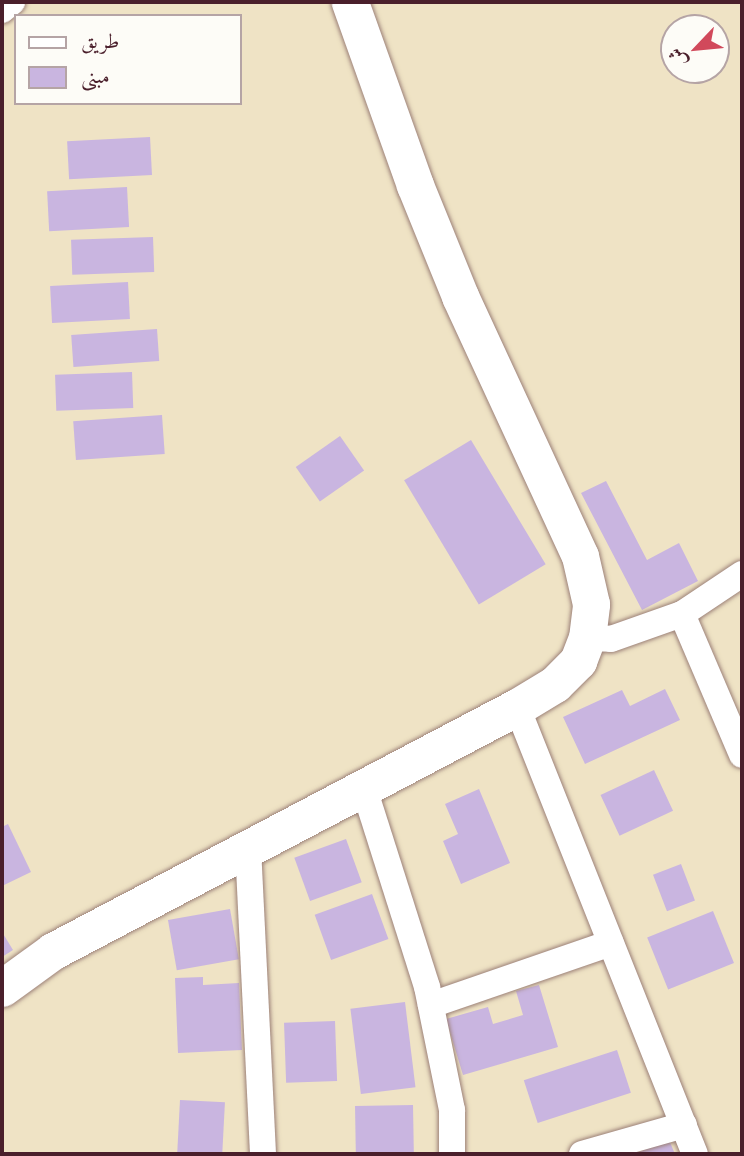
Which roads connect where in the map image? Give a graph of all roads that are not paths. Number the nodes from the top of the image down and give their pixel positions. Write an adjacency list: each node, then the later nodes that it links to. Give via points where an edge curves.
1 (12, 2): 3 (street)
2 (357, 4): 6 (main road, via 415,185 460,296 580,556 591,604)
3 (2, 9)
4 (742, 574): 5 (street)
5 (682, 614): 6 (street, via 611,639); 8 (street)
6 (587, 638): 7 (main road, via 578,662 555,684)
7 (517, 707): 9 (main road); 11 (street)
8 (742, 755)
9 (363, 785): 10 (main road); 13 (street)
10 (248, 847): 12 (main road, via 53,951); 15 (street)
11 (611, 943): 13 (street); 14 (street)
12 (2, 988)
13 (431, 1005): 16 (street, via 452,1110)
14 (684, 1125): 17 (street); 18 (street)
15 (263, 1154)
16 (452, 1154)
17 (582, 1154)
18 (695, 1154)

